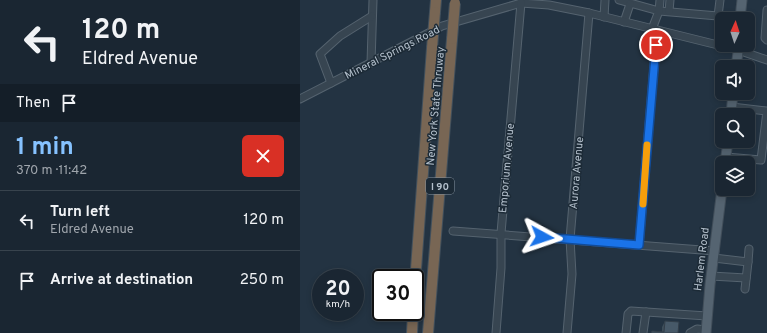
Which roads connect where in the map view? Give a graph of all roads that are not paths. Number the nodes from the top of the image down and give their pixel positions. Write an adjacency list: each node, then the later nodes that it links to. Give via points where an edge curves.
1 (373, 0): 19 (street)
2 (436, 0): 41 (highway, New York State Thruway / I 90, bridge)
3 (605, 0): 20 (street)
4 (619, 0): 13 (street)
5 (660, 0): 15 (street)
6 (670, 0): 16 (street)
7 (720, 0): 16 (street, via 718,16)
8 (742, 0): 17 (main road)
9 (455, 2): 50 (highway, New York State Thruway / I 90, bridge)
10 (546, 2): 12 (street, Mineral Springs Road); 18 (street, Mineral Springs Road)
11 (509, 3): 12 (street, Mineral Springs Road); 28 (street, Mineral Springs Road, via 442,26)
12 (521, 3): 35 (street, Emporium Avenue)
13 (630, 4): 15 (street); 21 (street)
14 (767, 10): 22 (street)
15 (659, 11): 16 (street); 23 (street)
16 (669, 11)
17 (741, 12)
18 (589, 13): 20 (street, Mineral Springs Road); 36 (street, Aurora Avenue)
19 (372, 16): 28 (street); 29 (street, via 340,36 320,54)
20 (604, 17): 21 (street, Mineral Springs Road)
21 (624, 22): 23 (street, Mineral Springs Road)
22 (766, 23): 24 (street)
23 (654, 29): 25 (street, Mineral Springs Road); 37 (street)
24 (767, 40)
25 (715, 42)
26 (750, 52): 27 (street, Mineral Springs Road)
27 (767, 60)
28 (371, 63): 29 (street, Mineral Springs Road)
29 (331, 83): 30 (street, Mineral Springs Road)
30 (300, 99)
31 (755, 111): 32 (street, via 767,111 761,160)
32 (755, 160)
33 (721, 196): 39 (main road, Harlem Road)
34 (453, 231): 35 (street)
35 (501, 233): 36 (street); 51 (street, Emporium Avenue)
36 (570, 239): 37 (street); 52 (street, Aurora Avenue, via 572,274)
37 (639, 245): 39 (street)
38 (749, 249): 40 (street)
39 (714, 255): 40 (street); 42 (main road, Harlem Road)
40 (748, 262): 43 (street)
41 (416, 269)
42 (711, 276): 43 (street); 46 (main road, Harlem Road)
43 (746, 278): 44 (street)
44 (745, 289)
45 (646, 312): 46 (street); 53 (street, via 630,311); 54 (street)
46 (707, 316): 48 (main road, Harlem Road)
47 (413, 321): 49 (highway)
48 (706, 331): 55 (street, via 698,329)
49 (412, 333)
50 (428, 333)
51 (496, 333)
52 (567, 333)
53 (626, 333)
54 (643, 333)
55 (690, 333)

